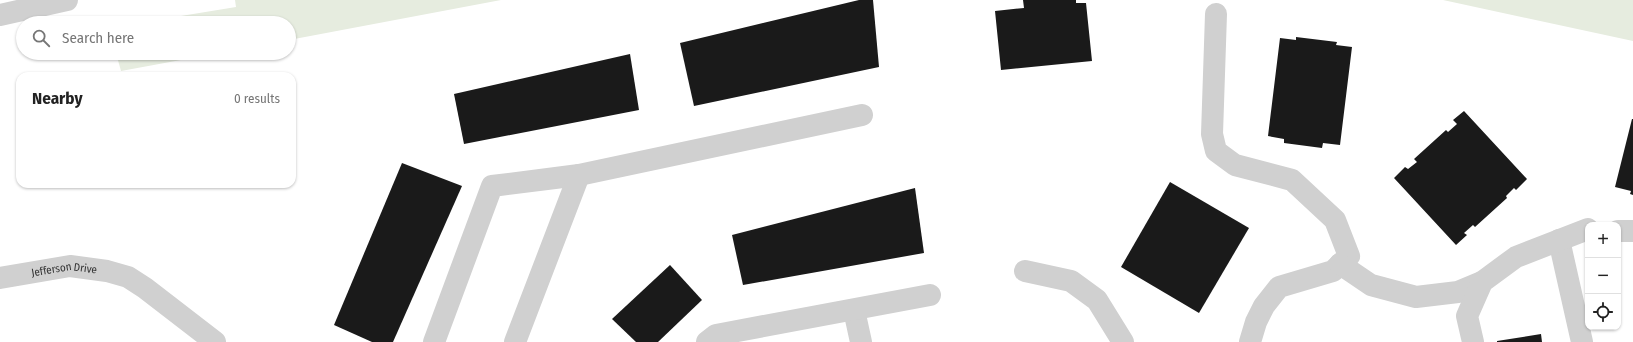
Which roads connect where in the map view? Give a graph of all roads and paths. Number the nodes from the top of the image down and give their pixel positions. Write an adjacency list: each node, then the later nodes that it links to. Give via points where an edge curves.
1 (66, 0): 2 (street)
2 (0, 14)
3 (1216, 14): 10 (street, via 1212,134 1216,151 1235,165 1292,180 1335,220 1349,256)
4 (862, 116): 5 (street)
5 (579, 175): 17 (street, via 492,186); 18 (street)
6 (1585, 230): 9 (street)
7 (1621, 231): 8 (street)
8 (1633, 231)
9 (1559, 240): 13 (street, via 1516,257); 24 (street)
10 (1340, 264): 13 (street, via 1371,285 1416,297 1458,292); 22 (street, via 1333,271 1279,287 1264,306)
11 (1025, 271): 21 (street, via 1071,282 1097,300)
12 (0, 278): 16 (street, Jefferson Drive, via 70,266 128,277)
13 (1482, 282): 23 (street, via 1467,316)
14 (930, 295): 15 (street)
15 (854, 310): 19 (street, via 716,335); 20 (street)
16 (215, 342)
17 (434, 342)
18 (515, 342)
19 (706, 342)
20 (861, 342)
21 (1123, 342)
22 (1250, 342)
23 (1473, 342)
24 (1582, 342)

